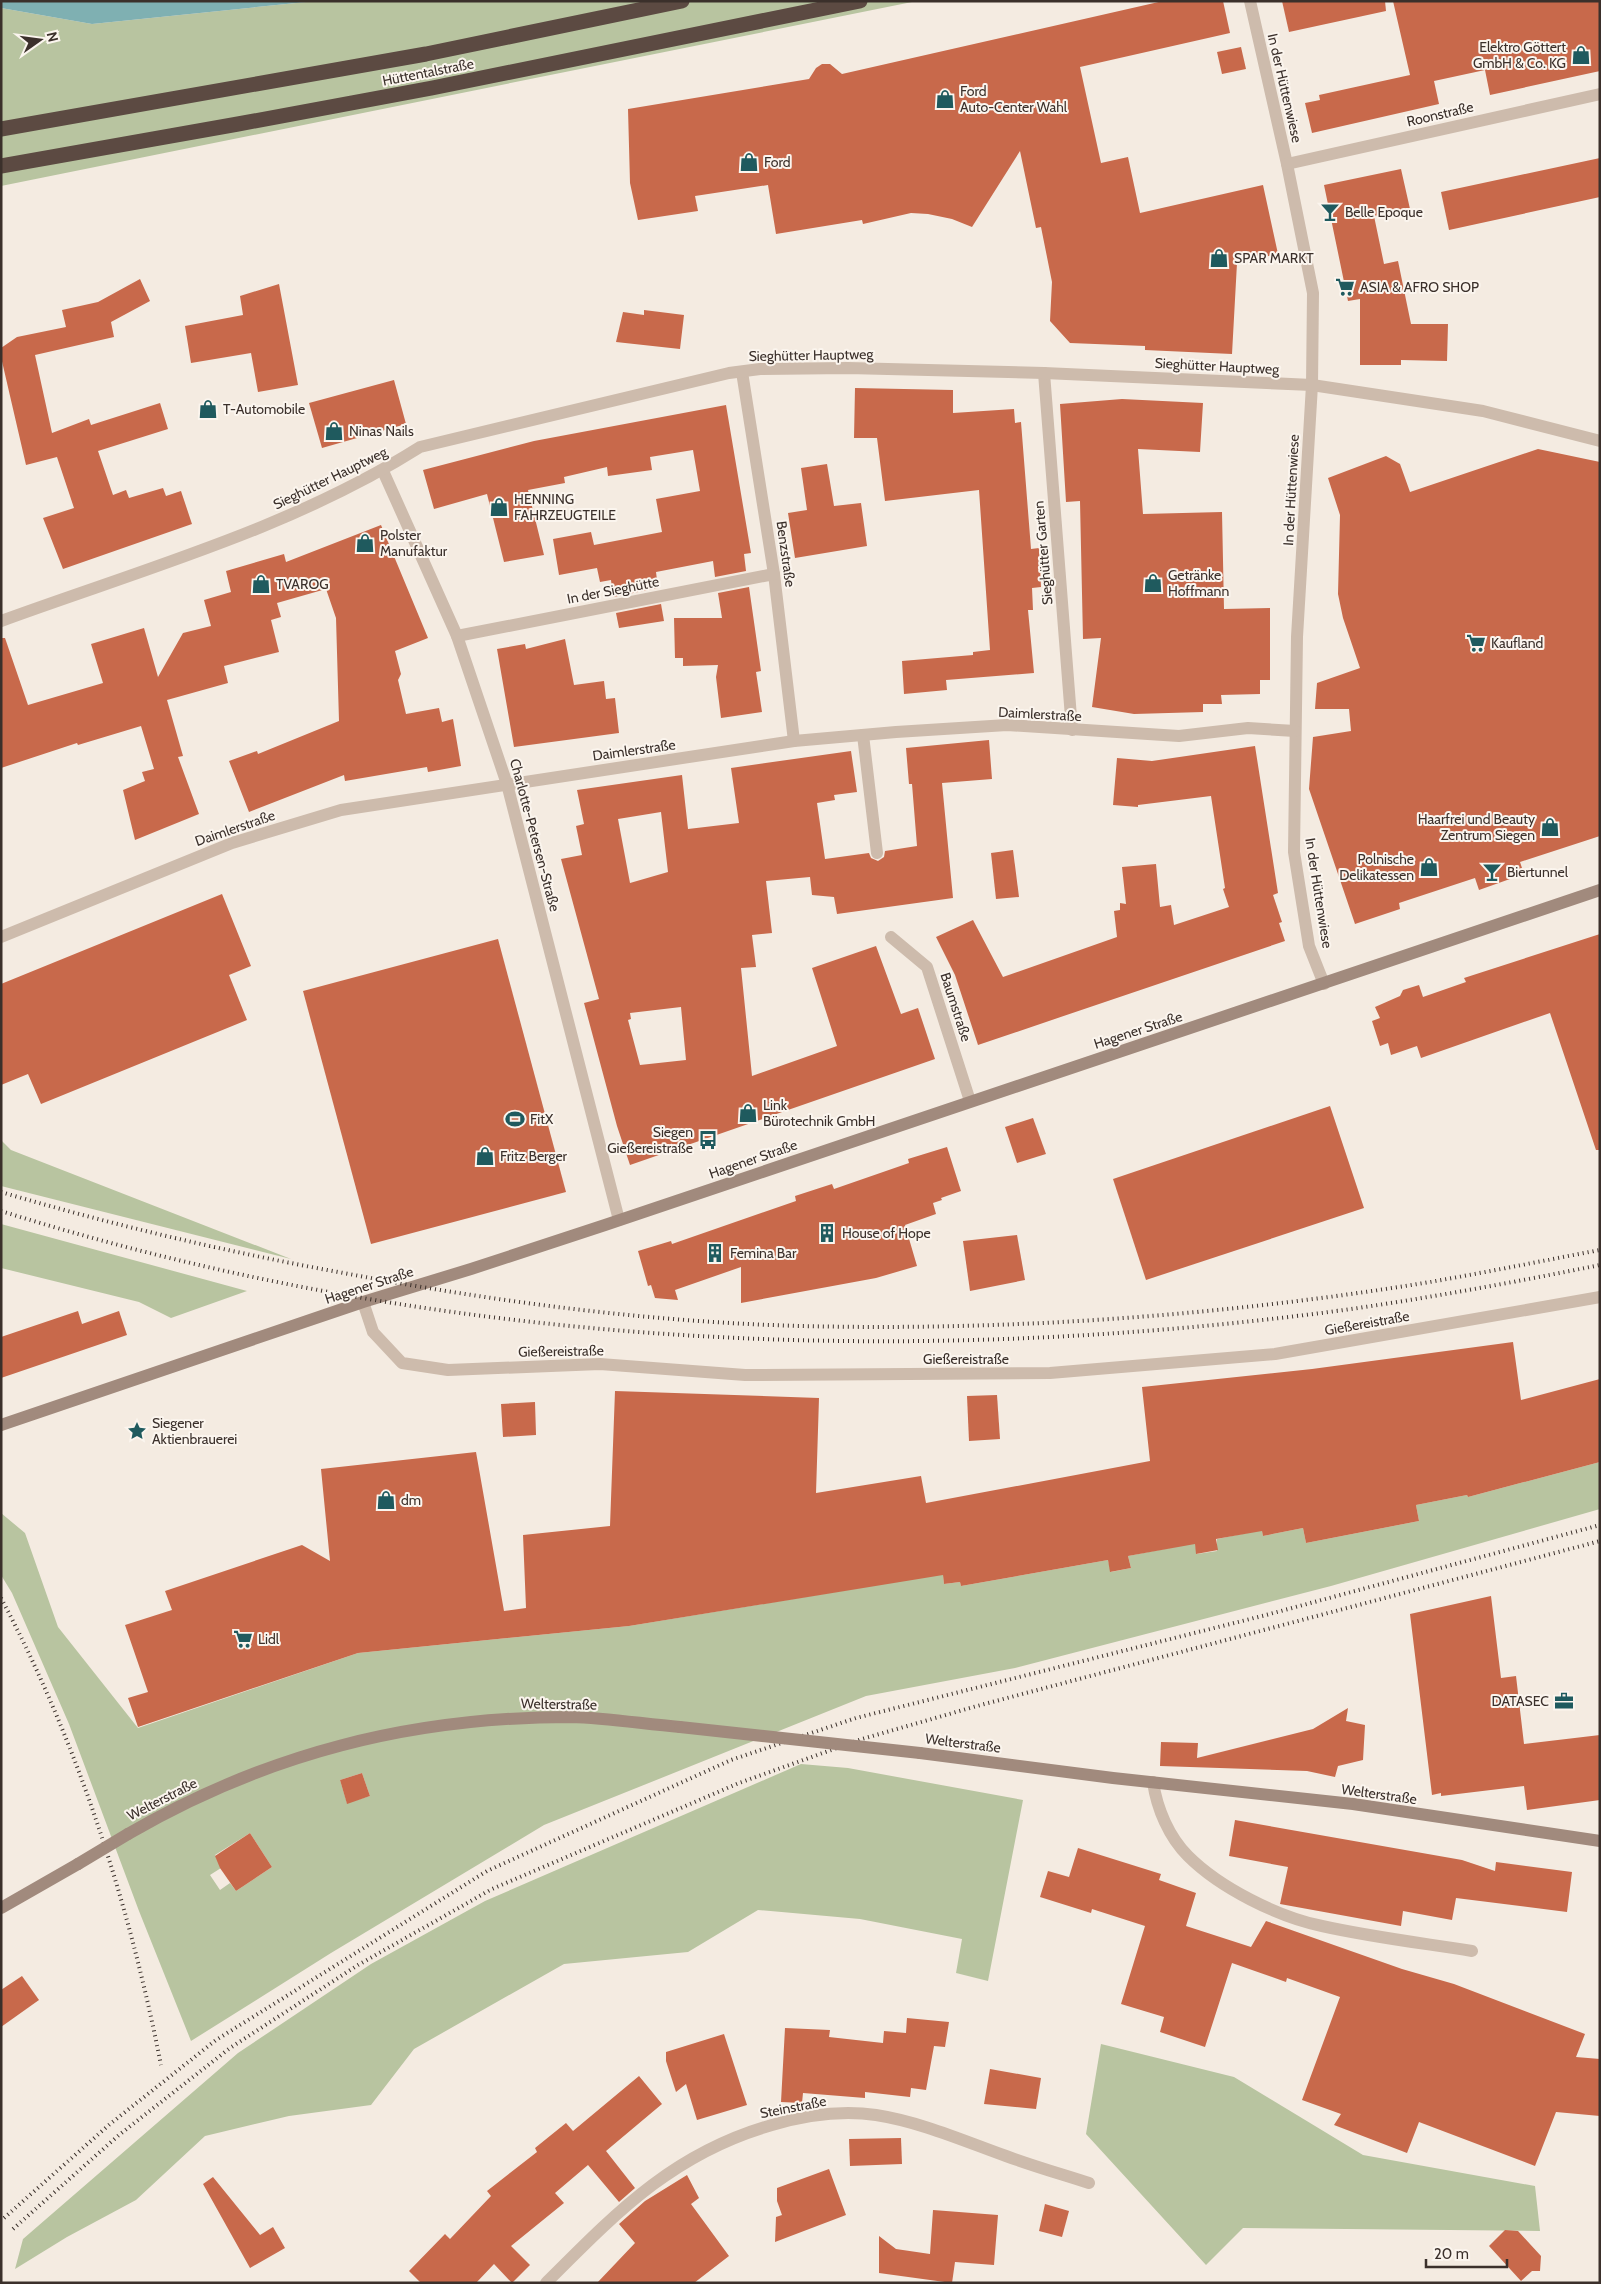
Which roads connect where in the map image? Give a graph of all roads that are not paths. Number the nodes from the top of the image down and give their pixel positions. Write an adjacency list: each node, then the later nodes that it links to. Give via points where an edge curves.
1 (682, 1): 5 (highway, Hüttentalstraße, via 426,54)
2 (860, 1): 7 (highway, Hüttentalstraße, via 432,88)
3 (1250, 1): 6 (street, In der Hüttenwiese)
4 (1600, 94): 6 (street, Roonstraße)
5 (1, 129)
6 (1287, 164): 10 (street, In der Hüttenwiese, via 1313,293)
7 (1, 166)
8 (742, 372): 9 (street, Sieghütter Hauptweg, via 848,368); 12 (street, Sieghütter Hauptweg, via 420,448); 13 (street, Benzstraße)
9 (1044, 373): 10 (street, Sieghütter Hauptweg); 16 (street, Sieghütter Garten)
10 (1312, 385): 11 (street, Sieghütter Hauptweg, via 1483,411); 17 (street, In der Hüttenwiese, via 1296,636)
11 (1600, 441)
12 (382, 471): 14 (street, Sieghütter Hauptweg, via 282,519); 15 (street, Charlotte-Petersen-Straße)
13 (774, 574): 15 (street, In der Sieghütte); 19 (street, Benzstraße)
14 (1, 620)
15 (457, 636): 20 (street, Charlotte-Petersen-Straße)
16 (1072, 730): 17 (street, Daimlerstraße, via 1178,736 1248,728); 18 (street, Daimlerstraße, via 1007,725)
17 (1295, 731): 25 (street, In der Hüttenwiese, via 1294,852 1309,946)
18 (863, 735): 19 (street, Daimlerstraße); 21 (street)
19 (794, 741): 20 (street, Daimlerstraße)
20 (507, 784): 23 (street, Daimlerstraße, via 341,810 232,843); 27 (street, Charlotte-Petersen-Straße)
21 (877, 853)
22 (1600, 890): 25 (main road, Hagener Straße)
23 (1, 937)
24 (891, 937): 26 (street, Baumstraße, via 927,967)
25 (1324, 984): 26 (main road, Hagener Straße)
26 (970, 1101): 27 (main road, Hagener Straße)
27 (619, 1220): 29 (main road, Hagener Straße)
28 (1600, 1297): 29 (street, Gießereistraße, via 1275,1354 1050,1373 745,1375 600,1364 448,1370 402,1362 373,1332)
29 (363, 1302): 30 (main road, Hagener Straße)
30 (1, 1424)
31 (1153, 1782): 32 (main road, Welterstraße, via 1353,1804); 33 (main road, Welterstraße, bridge, via 680,1727 573,1717 511,1718 355,1740 257,1772 160,1816); 34 (street, via 1156,1803 1188,1856 1249,1898 1277,1912 1320,1926)
32 (1600, 1841)
33 (1, 1908)
34 (1472, 1951)
35 (1089, 2183): 36 (street, Steinstraße, via 929,2128 876,2115 826,2113 787,2120 743,2133 703,2151 653,2184 614,2215)
36 (546, 2283)

